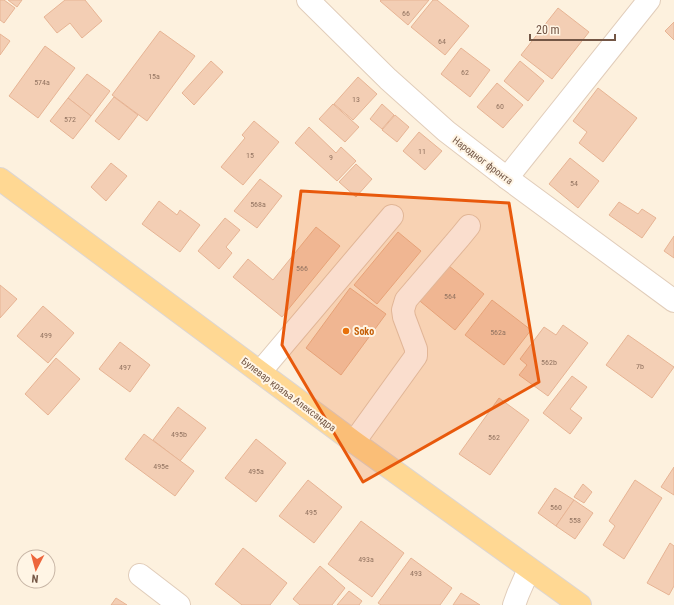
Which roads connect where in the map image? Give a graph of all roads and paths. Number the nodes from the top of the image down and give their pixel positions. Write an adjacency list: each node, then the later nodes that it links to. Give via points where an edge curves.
1 (308, 0): 3 (street, Народног фронта, via 440,126)
2 (649, 0): 3 (street)
3 (507, 178): 7 (street, Народног фронта)
4 (0, 179): 8 (main road, Булевар краља Александра)
5 (392, 216): 8 (street)
6 (469, 226): 9 (street, via 406,300 404,317 416,349 416,356)
7 (674, 301)
8 (260, 372): 9 (main road, Булевар краља Александра)
9 (354, 442): 10 (main road, Булевар краља Александра)
10 (530, 568): 13 (street); 14 (main road, Булевар краља Александра)
11 (140, 575): 12 (street)
12 (179, 605)
13 (514, 605)
14 (580, 605)

